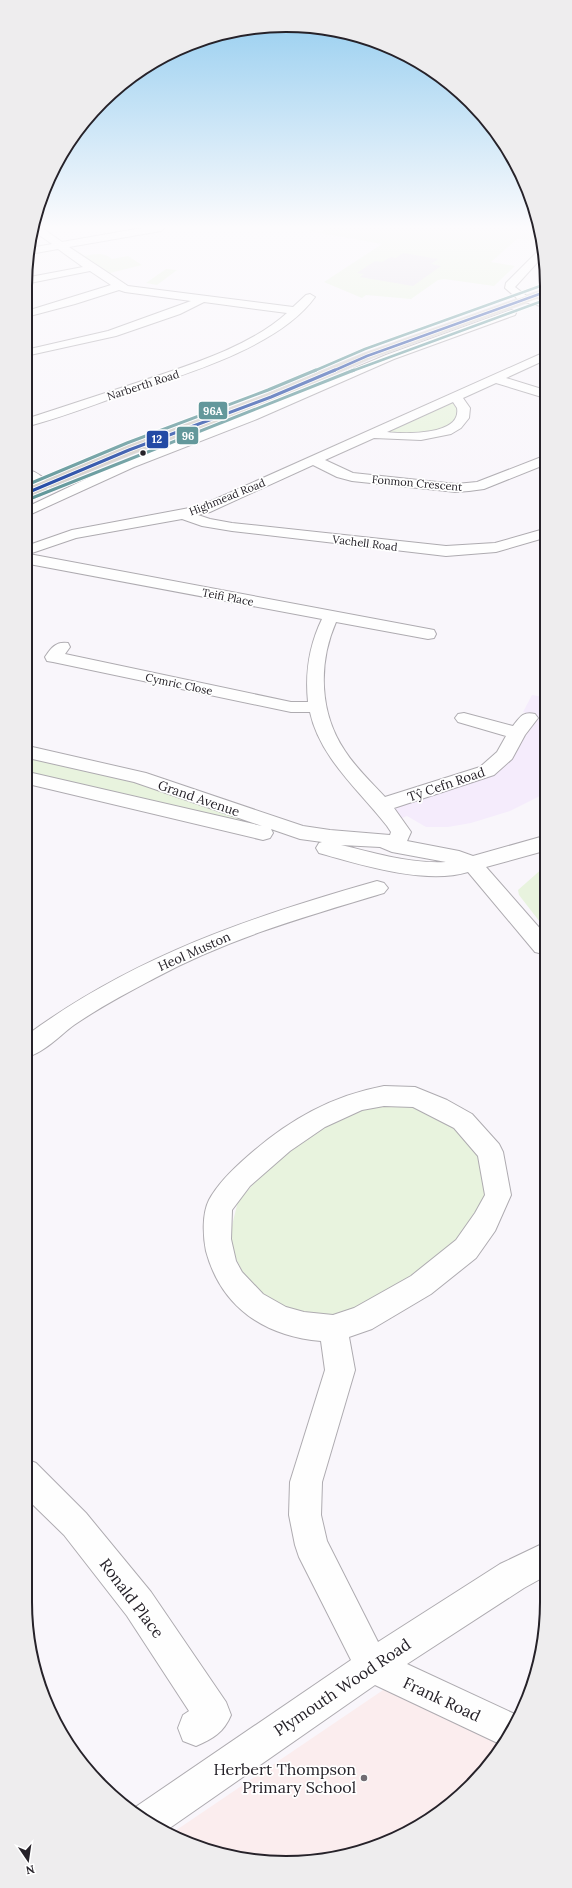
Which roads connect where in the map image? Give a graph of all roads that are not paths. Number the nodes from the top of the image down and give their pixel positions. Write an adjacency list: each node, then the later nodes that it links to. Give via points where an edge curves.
1 (162, 316): 7 (street, via 85,342)
2 (290, 316): 14 (street, Narberth Road, via 278,327 226,354)
3 (475, 316): 11 (highway, via 367,356)
4 (486, 316): 6 (street)
5 (502, 316): 6 (street)
6 (494, 319): 13 (street, via 390,357)
7 (32, 352)
8 (540, 357): 9 (street, Highmead Road)
9 (496, 379): 10 (street); 12 (street, Highmead Road)
10 (540, 393)
11 (271, 397): 13 (street); 19 (highway, via 129,450)
12 (454, 397): 15 (street, Highmead Road); 15 (street, via 464,406 464,414 462,420 452,428 439,433 402,438)
13 (284, 403): 21 (street, via 129,464)
14 (32, 421)
15 (372, 434): 16 (street, Highmead Road)
16 (313, 460): 17 (street, Fonmon Crescent, via 352,477 456,488 478,486); 22 (street, Highmead Road, via 204,509)
17 (540, 462)
18 (32, 476): 19 (street)
19 (44, 486): 20 (highway)
20 (32, 491)
21 (32, 510)
22 (185, 514): 23 (street, Vachell Road, via 207,523 232,527 440,551 496,547); 24 (street, Highmead Road, via 91,529)
23 (540, 534)
24 (32, 549)
25 (32, 560): 26 (street, Teifi Place)
26 (331, 616): 27 (street, Teifi Place); 29 (street, via 323,630 316,658 314,684)
27 (428, 634)
28 (62, 647): 29 (street, Cymric Close, via 53,657 291,707)
29 (318, 707): 35 (street, via 336,752)
30 (464, 718): 32 (street)
31 (529, 718): 32 (street, Tŷ Cefn Road)
32 (517, 733): 35 (street, Tŷ Cefn Road, via 504,756 486,771)
33 (32, 753): 37 (street, Grand Avenue, via 139,777 300,832)
34 (32, 779): 37 (street, Grand Avenue)
35 (383, 807): 37 (street, via 369,835); 37 (street, via 401,835)
36 (540, 844): 38 (street, Grand Avenue)
37 (378, 851): 38 (street, Grand Avenue, via 407,866 448,869)
38 (471, 863): 40 (street)
39 (377, 888): 41 (street, Heol Muston, via 304,908 238,931 167,962 82,1010)
40 (540, 943)
41 (32, 1045)
42 (332, 1329): 42 (street, via 304,1326 280,1319 253,1303 232,1281 223,1262 217,1239 219,1207 241,1178 281,1143 316,1120 358,1101 384,1096 415,1097 463,1121 490,1152 498,1194 485,1222 466,1248 421,1285 362,1319); 45 (street, via 340,1370 306,1482 306,1515 311,1545)
43 (32, 1480): 46 (street, Ronald Place, via 75,1524 139,1604 212,1715)
44 (540, 1561): 45 (street, Plymouth Wood Road, via 512,1576)
45 (372, 1666): 47 (street, Frank Road); 48 (street, Plymouth Wood Road)
46 (196, 1728)
47 (506, 1728)
48 (152, 1817)

